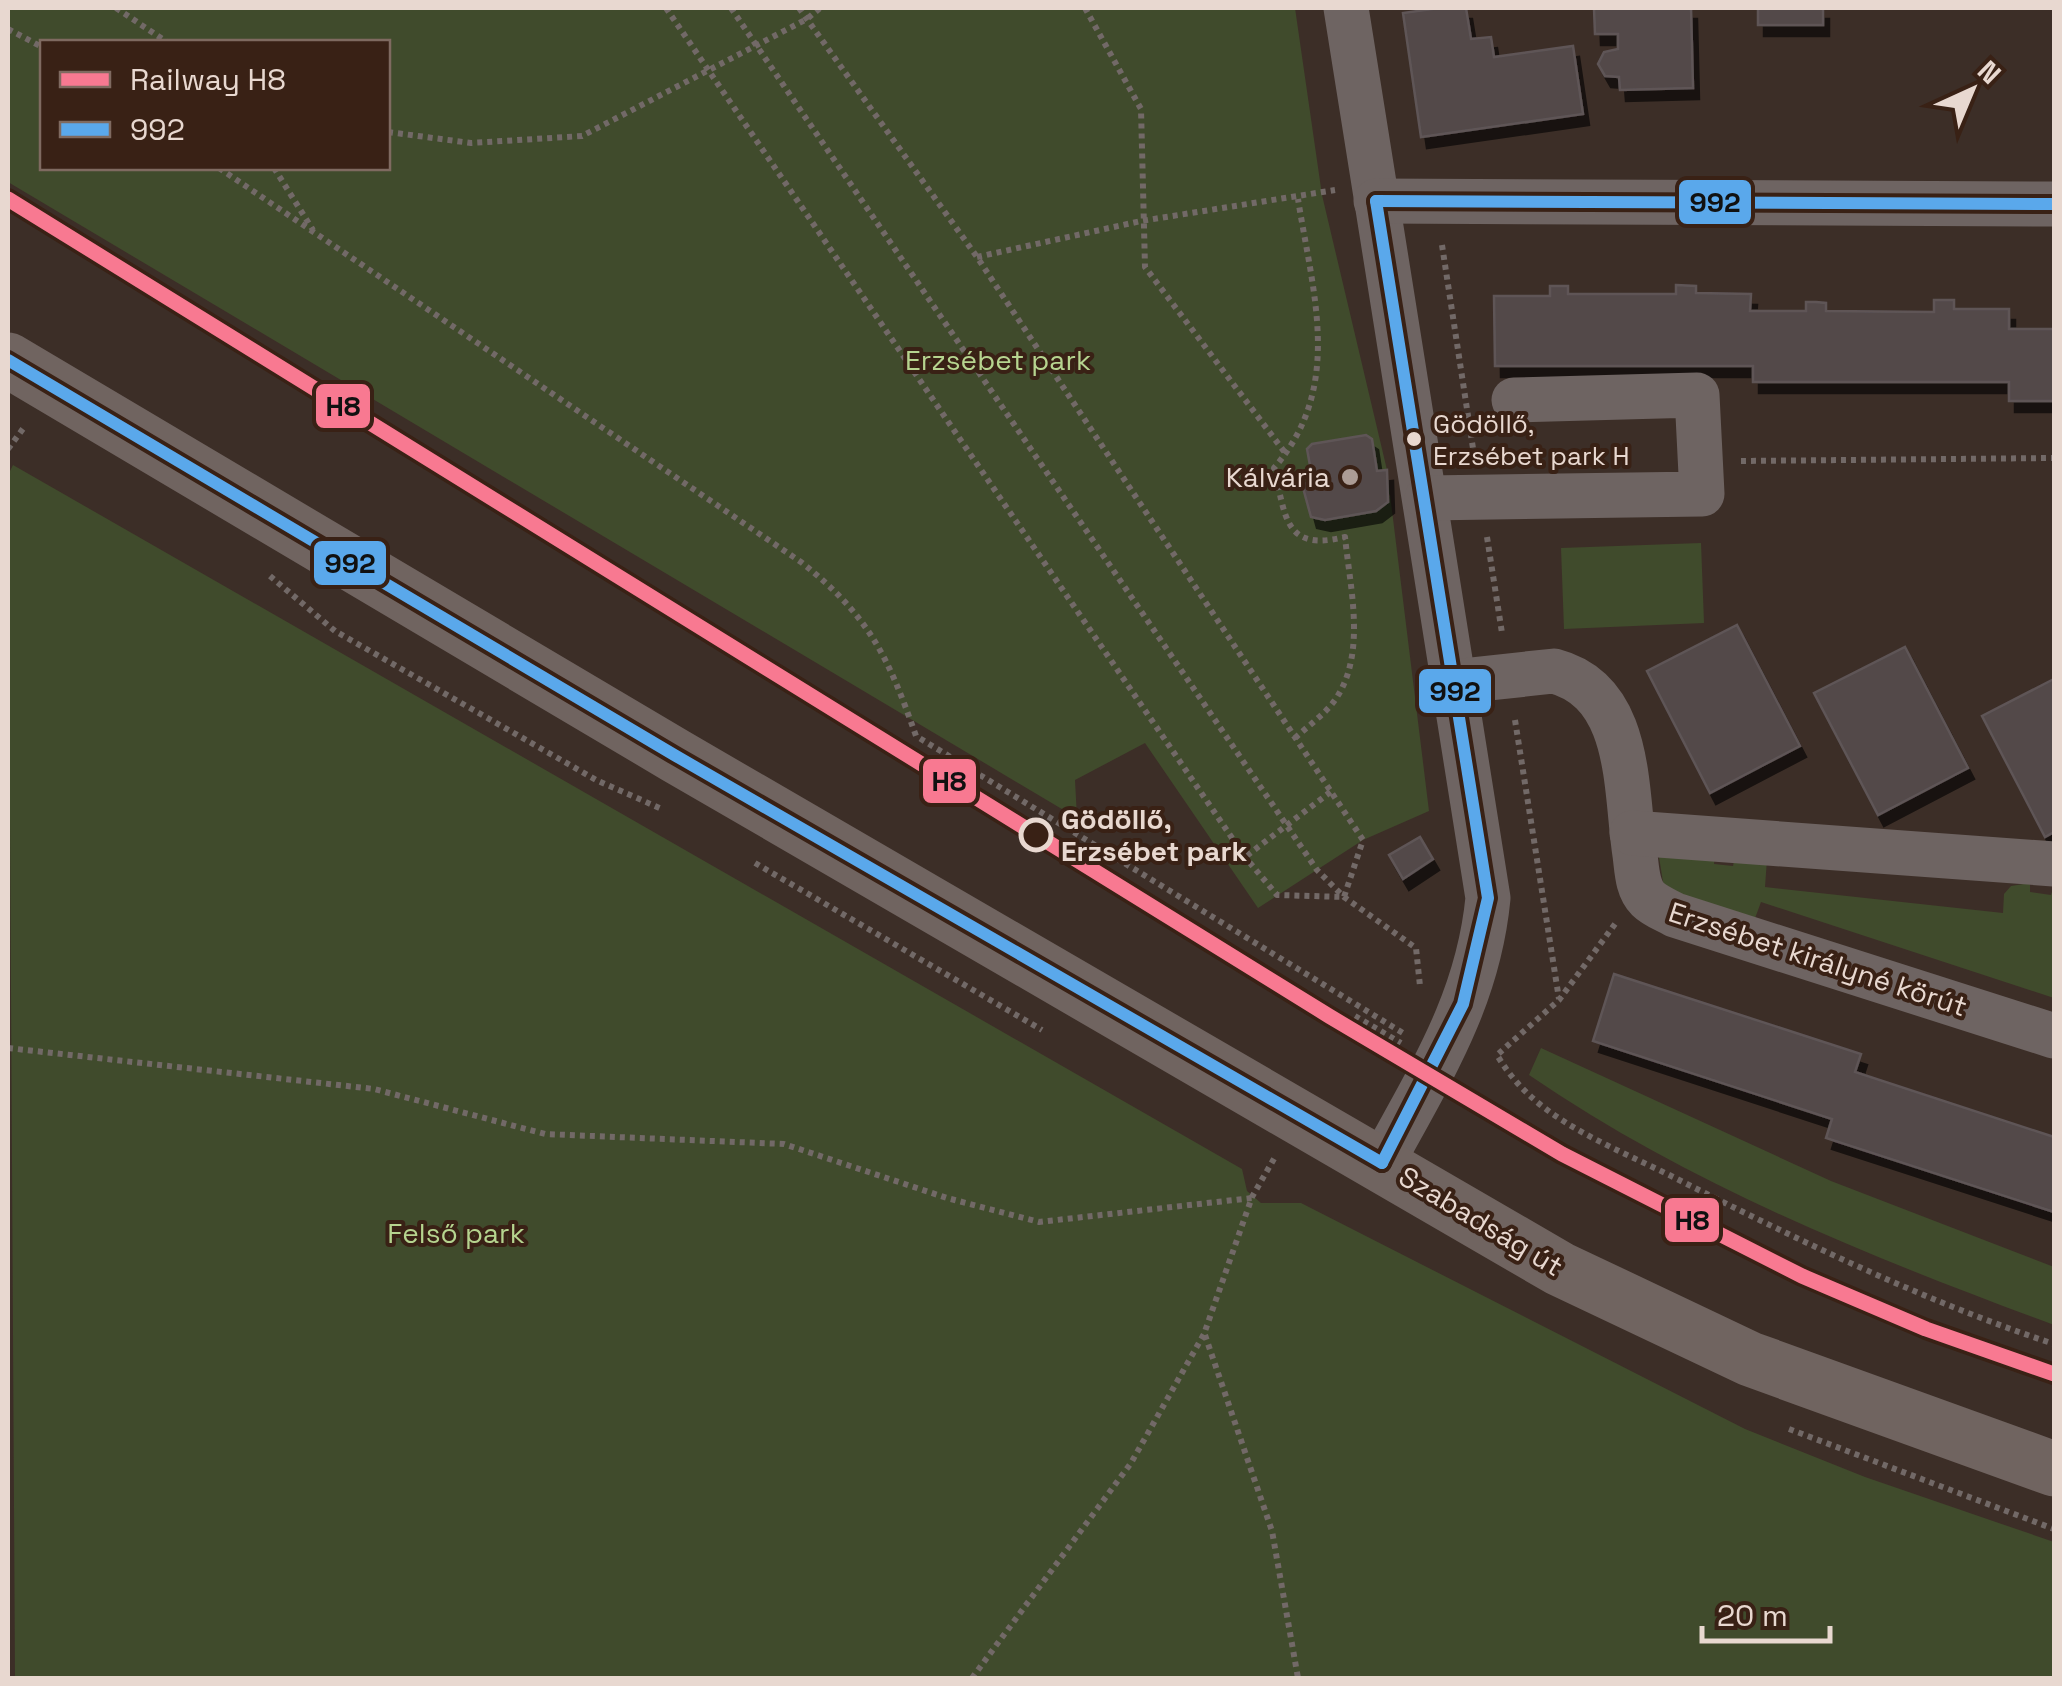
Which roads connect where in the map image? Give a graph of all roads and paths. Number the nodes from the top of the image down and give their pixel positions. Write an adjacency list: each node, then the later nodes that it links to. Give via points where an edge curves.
1 (116, 8): 10 (path)
2 (666, 8): 13 (path)
3 (731, 8): 12 (path)
4 (799, 8): 8 (path)
5 (820, 8): 8 (path)
6 (1085, 8): 21 (path, via 1141,109)
7 (1346, 8): 17 (street)
8 (807, 19): 12 (path); 23 (path)
9 (8, 29): 11 (path)
10 (164, 40)
11 (40, 46)
12 (757, 46): 13 (path); 37 (path)
13 (712, 72): 14 (path, via 582,136 471,143); 39 (path)
14 (390, 132)
15 (222, 170): 22 (path)
16 (275, 170): 22 (path)
17 (1374, 189): 18 (path); 19 (street); 32 (street)
18 (1298, 200): 21 (path); 28 (path, via 1322,352 1304,421)
19 (1435, 202): 20 (street); 31 (path)
20 (2054, 204)
21 (1141, 221): 23 (path); 28 (path, via 1145,266)
22 (316, 234): 47 (path, via 843,595 870,630 916,736)
23 (978, 256): 35 (path)
24 (8, 360): 51 (main road, Szabadság út, via 676,756)
25 (1514, 400): 31 (street, via 1697,395 1702,494)
26 (26, 425): 27 (path)
27 (8, 449)
28 (1286, 454): 35 (path, via 1274,468 1288,525 1304,541 1345,537 1354,630 1348,676 1334,701)
29 (2054, 458): 30 (path)
30 (1753, 460)
31 (1480, 496): 32 (street); 33 (path)
32 (1426, 498): 34 (street)
33 (1508, 675): 34 (street, Erzsébet királyné körút); 38 (street, Erzsébet királyné körút, via 1554,671 1598,694 1617,730); 44 (path)
34 (1452, 682): 51 (street, via 1484,859 1486,923 1464,1007)
35 (1295, 738): 36 (path)
36 (1333, 790): 37 (path); 41 (path, via 1363,840)
37 (1287, 826): 39 (path); 41 (path)
38 (1632, 833): 40 (street); 42 (street, Erzsébet királyné körút)
39 (1245, 857): 41 (path, via 1277,894)
40 (2054, 864)
41 (1344, 897): 43 (path, via 1416,948)
42 (1648, 899): 44 (path, via 1606,932); 48 (street, Erzsébet királyné körút, via 1675,915)
43 (1421, 995)
44 (1559, 1000): 54 (path, via 1496,1055 1543,1107 1754,1218 1975,1318)
45 (1355, 1016): 47 (path, via 1405,1045)
46 (1416, 1024): 47 (path)
47 (1408, 1036)
48 (2054, 1036)
49 (8, 1048): 52 (path, via 374,1088 545,1134 784,1144 1039,1222)
50 (1273, 1161): 52 (path)
51 (1382, 1162): 55 (main road, Szabadság út, via 1560,1269 1750,1359)
52 (1252, 1198): 53 (path)
53 (1204, 1334): 56 (path, via 1131,1463); 57 (path, via 1272,1531)
54 (2054, 1344)
55 (2054, 1469)
56 (972, 1678)
57 (1298, 1678)

